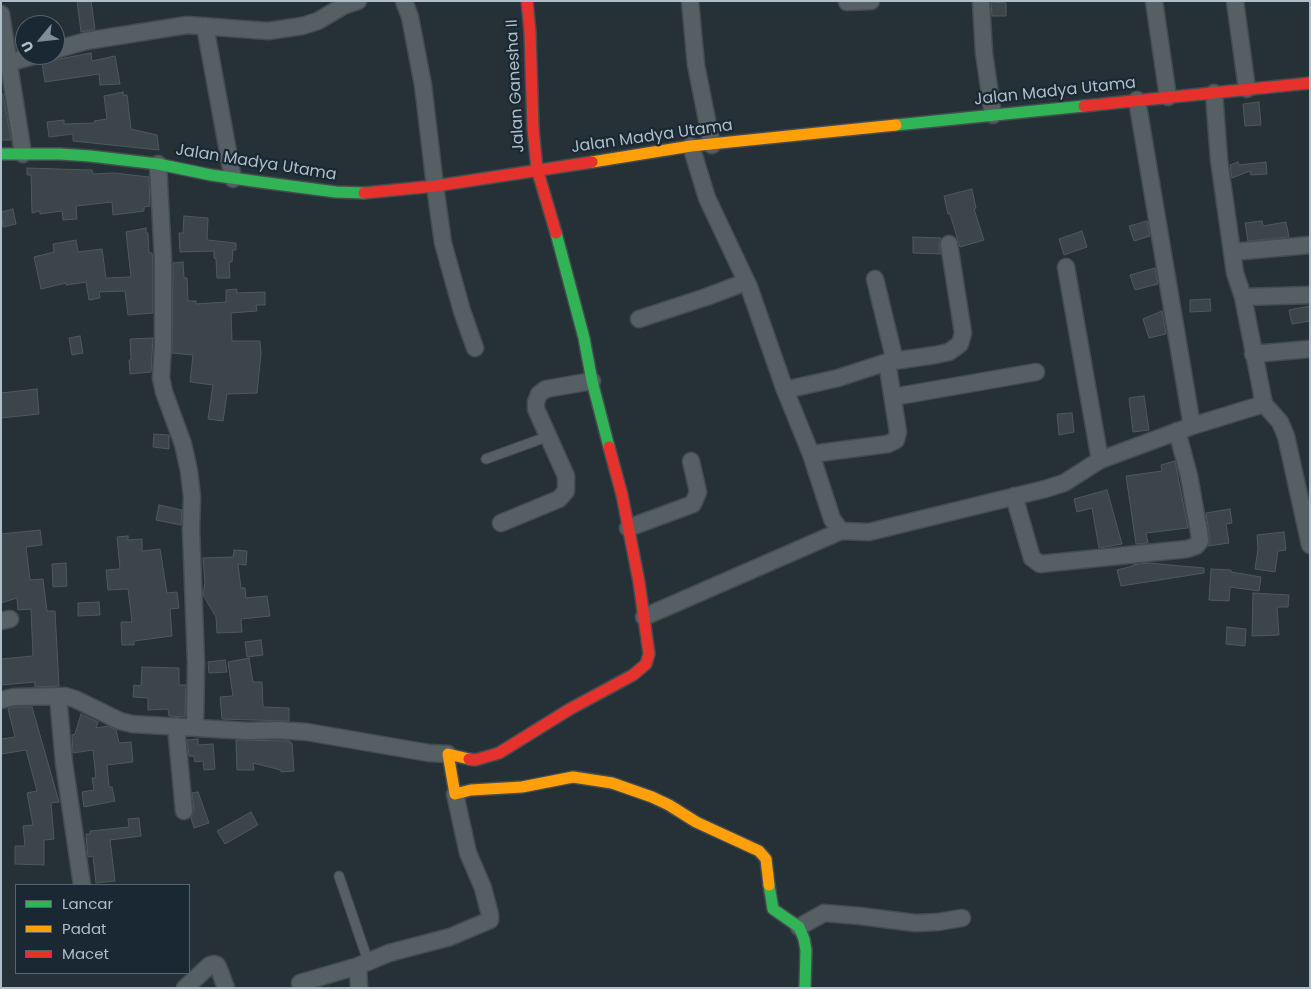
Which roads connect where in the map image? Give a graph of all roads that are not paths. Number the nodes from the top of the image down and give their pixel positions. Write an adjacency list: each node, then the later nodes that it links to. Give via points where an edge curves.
1 (404, 1): 28 (street, via 423,85)
2 (527, 1): 26 (street, Jalan Ganesha II)
3 (690, 1): 22 (street, via 696,65)
4 (871, 1): 8 (street)
5 (980, 1): 20 (street)
6 (1154, 1): 18 (street)
7 (1235, 1): 16 (street)
8 (847, 2)
9 (348, 3): 11 (street, via 318,21 302,26 268,31)
10 (1, 14): 14 (street)
11 (205, 26): 12 (street, via 158,29); 27 (street)
12 (65, 47)
13 (15, 61): 14 (street)
14 (8, 63): 24 (street)
15 (1310, 83): 16 (street, Jalan Madya Utama)
16 (1248, 89): 17 (street, Jalan Madya Utama)
17 (1214, 92): 18 (street, Jalan Madya Utama); 31 (street, via 1219,160)
18 (1168, 97): 19 (street, Jalan Madya Utama)
19 (1137, 100): 20 (street, Jalan Madya Utama); 47 (street)
20 (992, 115): 22 (street, Jalan Madya Utama)
21 (691, 146): 22 (street, Jalan Madya Utama); 26 (street, Jalan Madya Utama); 34 (street, via 707,198)
22 (712, 146)
23 (1, 154): 24 (street, Jalan Madya Utama)
24 (23, 154): 25 (street, Jalan Madya Utama)
25 (158, 164): 27 (street, Jalan Madya Utama); 62 (street, via 163,260 161,378 183,444 192,497)
26 (537, 169): 28 (street, Jalan Madya Utama); 43 (street, Jalan Ganesha II, via 584,338)
27 (233, 178): 28 (street, Jalan Madya Utama, via 336,192 366,193)
28 (435, 186): 38 (street, via 443,242)
29 (949, 244): 41 (street, via 963,333 960,344 949,352)
30 (1310, 245): 31 (street)
31 (1232, 252): 36 (street)
32 (1066, 267): 51 (street)
33 (875, 279): 41 (street)
34 (746, 282): 37 (street); 44 (street)
35 (1310, 295): 36 (street)
36 (1243, 297): 40 (street)
37 (639, 318)
38 (475, 348)
39 (1310, 348): 40 (street)
40 (1253, 354): 46 (street)
41 (891, 362): 44 (street); 45 (street)
42 (1036, 372): 45 (street)
43 (592, 381): 48 (street, via 546,389 539,394 536,409); 55 (street, Jalan Ganesha II)
44 (785, 390): 49 (street)
45 (893, 397): 49 (street, via 898,432 896,440 888,444)
46 (1264, 404): 47 (street); 57 (street, via 1280,422 1286,436)
47 (1185, 428): 51 (street); 53 (street, via 1200,541 1196,546 1040,564 1032,558)
48 (549, 436): 50 (lane); 54 (street, via 566,476 566,491 559,499)
49 (811, 454): 56 (street, via 832,519)
50 (486, 459)
51 (1100, 460): 53 (street, via 1064,483)
52 (692, 461): 55 (street, via 698,492 692,504)
53 (1014, 496): 56 (street, via 868,532)
54 (502, 523)
55 (628, 528): 58 (street, Jalan Ganesha II)
56 (841, 531): 58 (street)
57 (1310, 546)
58 (644, 617): 63 (street, Jalan Ganesha II, via 648,660 632,675 499,753 475,760)
59 (58, 696): 60 (street); 61 (street, via 75,699 120,721); 67 (street, via 63,756)
60 (1, 700)
61 (176, 726): 62 (street); 65 (street)
62 (195, 727): 63 (street, via 307,732)
63 (449, 757): 64 (street)
64 (453, 786): 69 (street, via 471,790 573,777 612,783 652,797 763,854 773,910); 70 (street, via 468,853 483,888 490,920 450,937 389,953)
65 (184, 811)
66 (339, 876): 70 (lane)
67 (82, 884)
68 (962, 918): 69 (street, via 915,923 824,913)
69 (799, 926): 75 (street, via 806,950)
70 (363, 964): 71 (street); 74 (street)
71 (300, 983)
72 (185, 988): 73 (street, via 214,964)
73 (226, 988)
74 (359, 988)
75 (805, 988)

